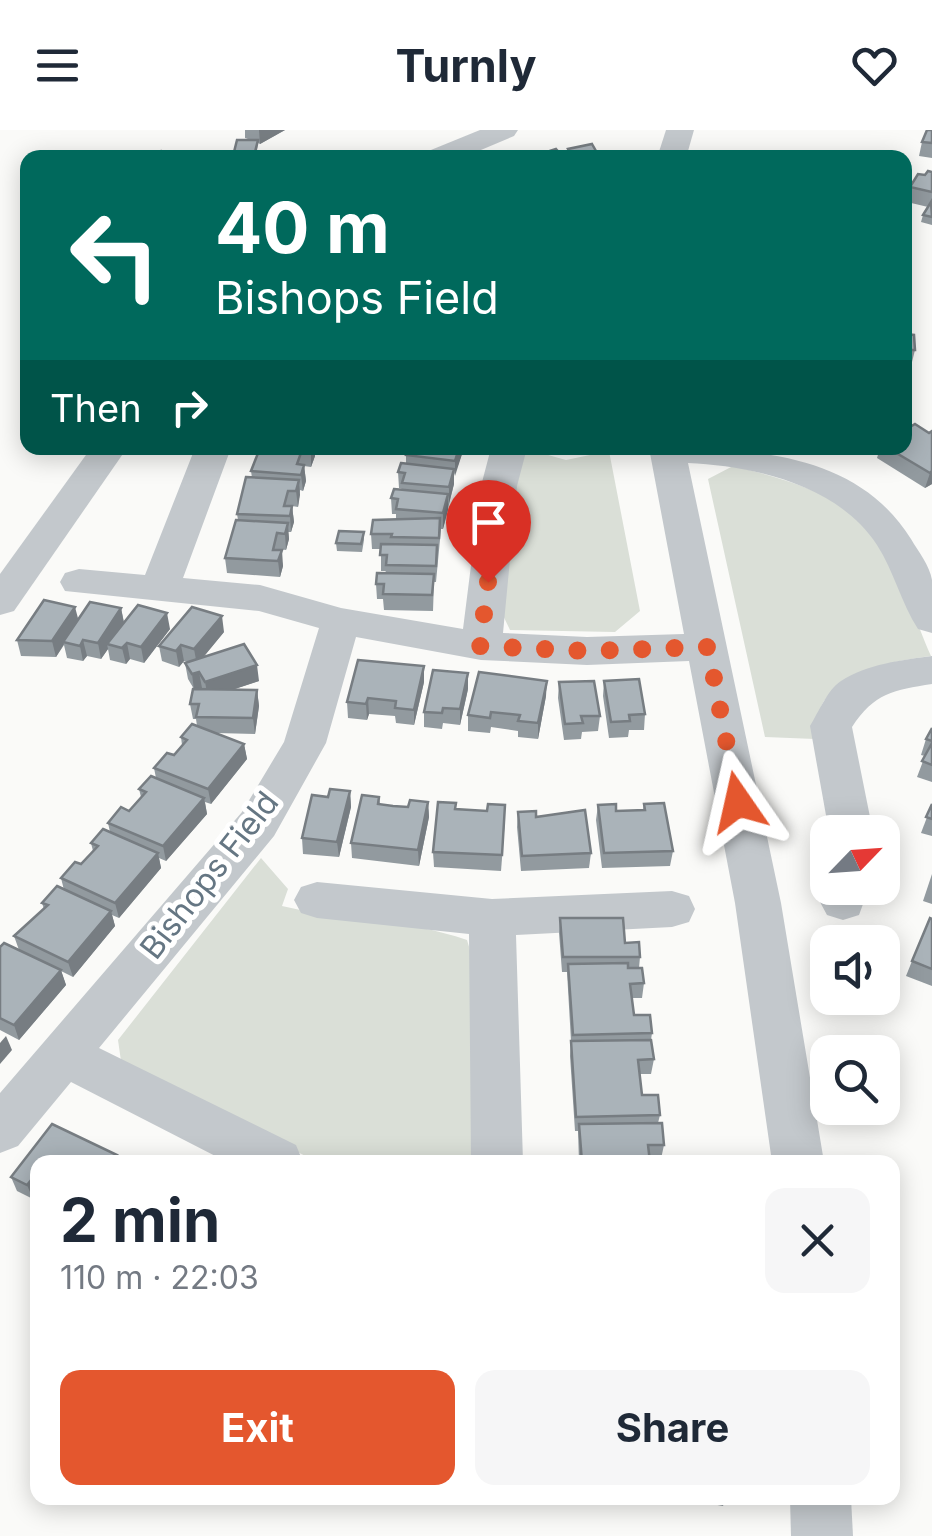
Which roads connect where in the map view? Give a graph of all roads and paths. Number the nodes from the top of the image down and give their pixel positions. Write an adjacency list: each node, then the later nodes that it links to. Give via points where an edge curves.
1 (504, 130): 2 (street)
2 (455, 150)
3 (104, 455): 10 (street)
4 (210, 455): 9 (street)
5 (507, 455): 13 (street)
6 (668, 455): 14 (street)
7 (732, 455): 11 (street, via 786,468 854,500 890,534)
8 (79, 582): 9 (street)
9 (159, 588): 12 (street, via 260,598)
10 (0, 602)
11 (932, 620)
12 (341, 621): 13 (street); 20 (street, Bishops Field, via 305,744 258,824)
13 (480, 646): 14 (street)
14 (708, 647): 24 (street, via 758,902)
15 (932, 670): 16 (street, via 853,692 832,726)
16 (848, 815)
17 (317, 900): 19 (street)
18 (672, 910): 19 (street)
19 (492, 918): 23 (street)
20 (62, 1054): 21 (street, Bishops Field); 22 (street)
21 (0, 1130)
22 (263, 1155)
23 (497, 1155)
24 (797, 1155)
25 (821, 1505): 26 (street)
26 (822, 1536)

